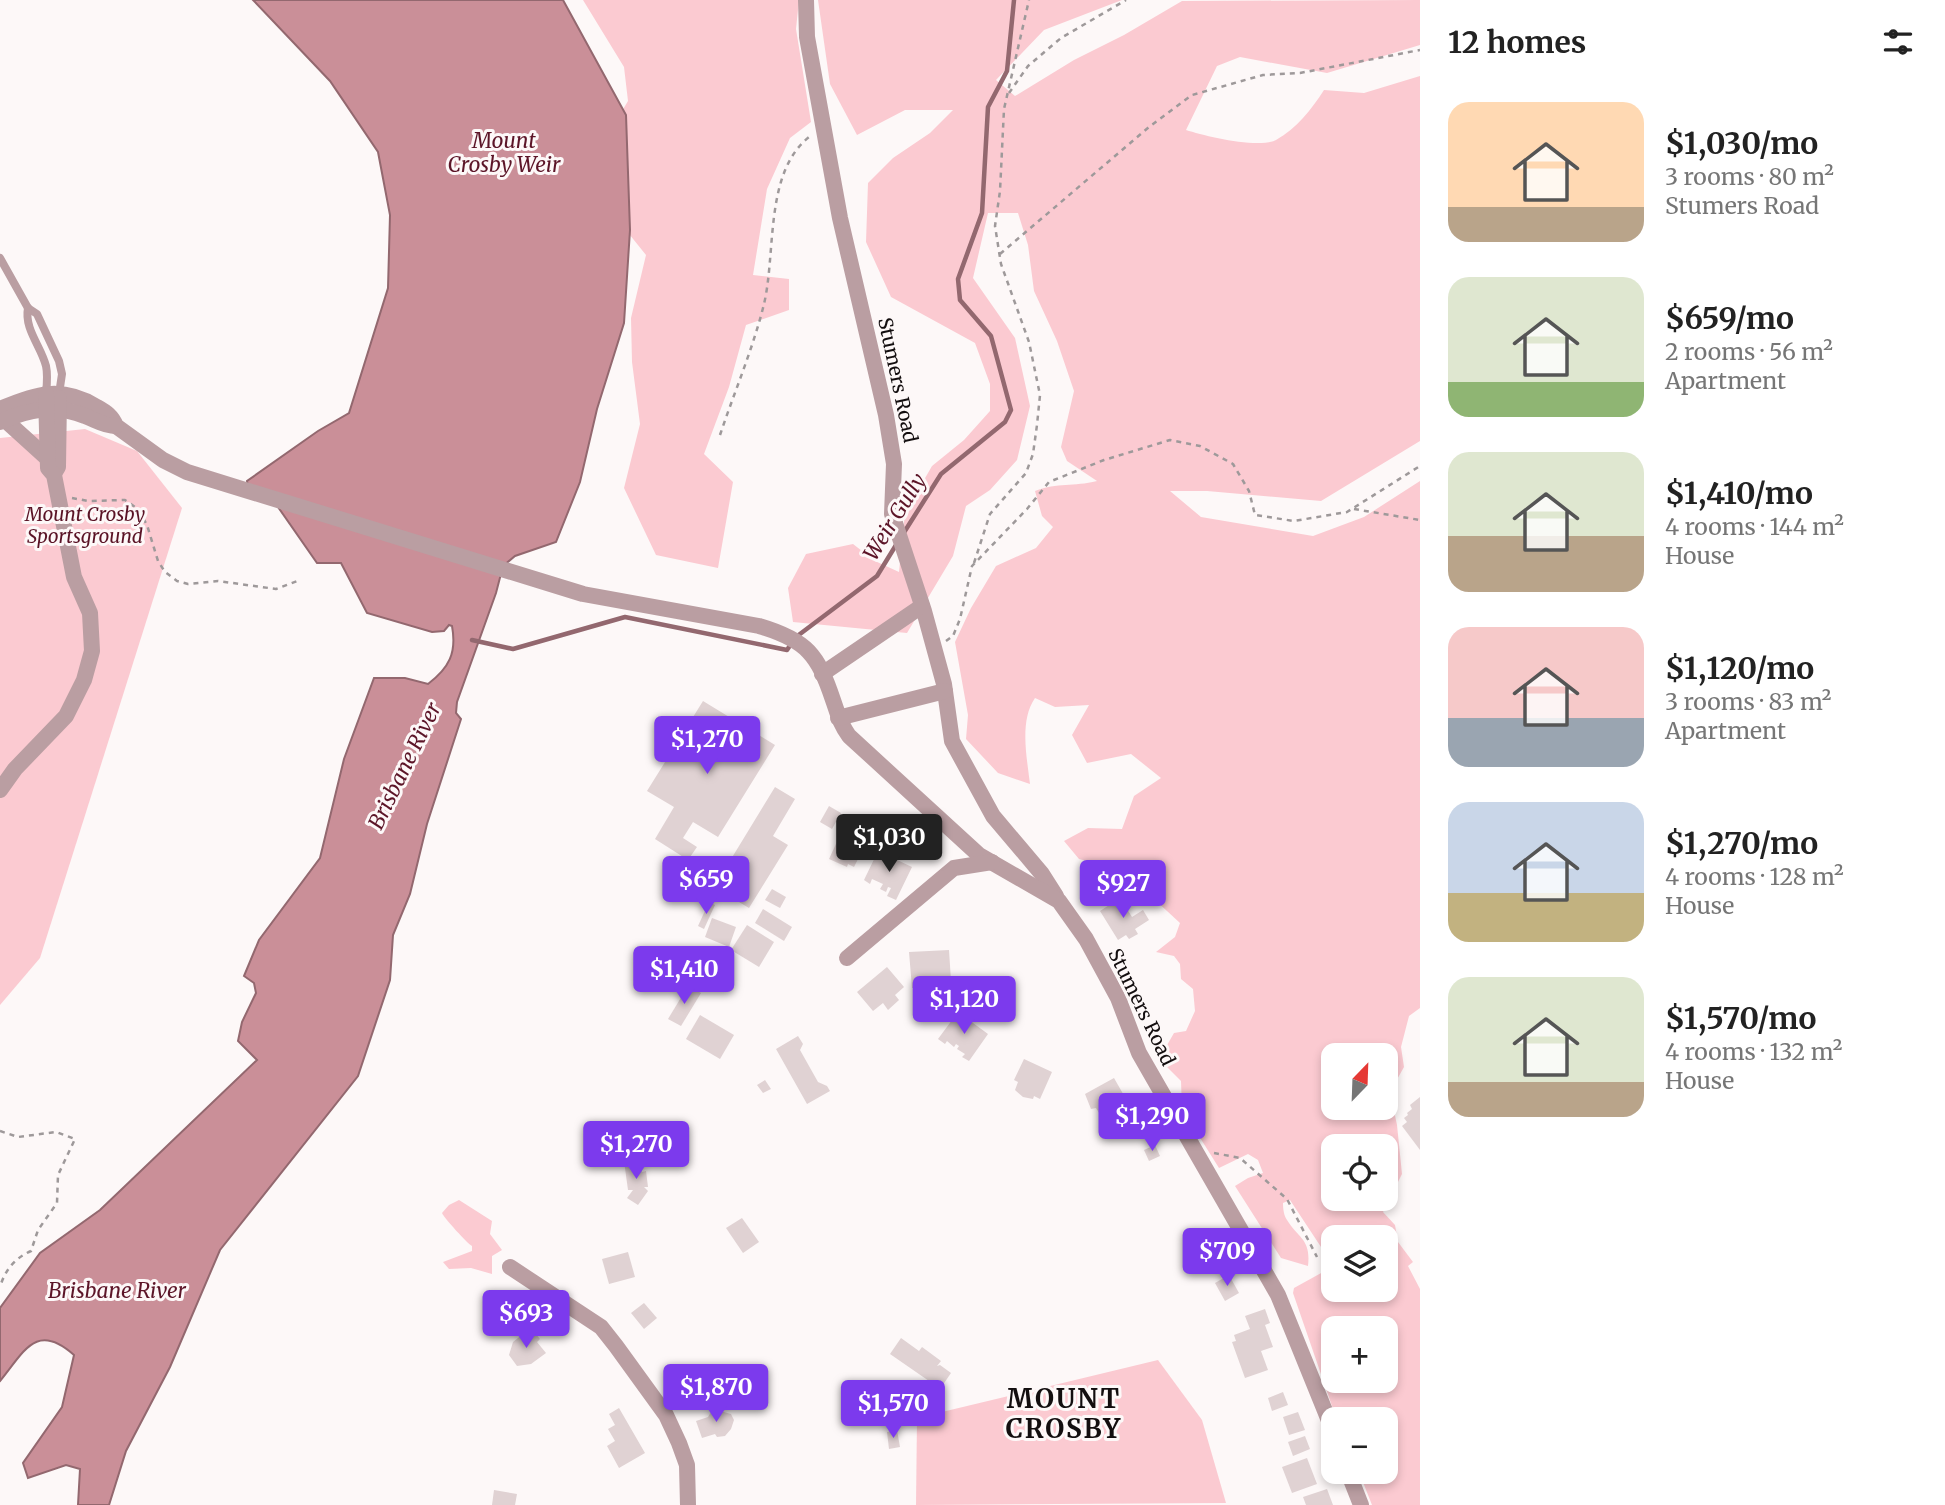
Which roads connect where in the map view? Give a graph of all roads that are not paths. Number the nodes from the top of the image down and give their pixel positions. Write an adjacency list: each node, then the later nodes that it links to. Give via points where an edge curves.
1 (806, 0): 8 (street, Stumers Road, via 807,37 840,218 888,427 894,464 892,514)
2 (0, 258): 3 (lane)
3 (28, 308): 4 (lane, via 26,318 46,364); 4 (lane, via 37,314 60,361 62,374)
4 (52, 401): 5 (street); 6 (street); 7 (street, via 58,467); 9 (street, Stumers Road, via 116,426 187,472 583,594 760,626 786,635 803,644)
5 (2, 417): 6 (street)
6 (47, 458): 7 (street)
7 (54, 475): 12 (street, via 74,577 90,613 92,651 66,716)
8 (922, 606): 9 (street); 10 (street, Stumers Road)
9 (822, 674): 11 (street, Stumers Road)
10 (945, 691): 11 (street); 14 (street, Stumers Road, via 952,741 993,816)
11 (838, 718): 13 (street, Stumers Road, via 849,736)
12 (0, 790)
13 (992, 862): 14 (street, Stumers Road); 15 (street, via 954,868)
14 (1059, 901): 17 (street, Stumers Road, via 1086,939 1118,998 1139,1054 1278,1295)
15 (847, 958)
16 (510, 1268): 19 (street, via 601,1327 616,1346 666,1415 679,1443 687,1465)
17 (1323, 1407)
18 (1353, 1484): 20 (street)
19 (688, 1505)
20 (1361, 1505)

